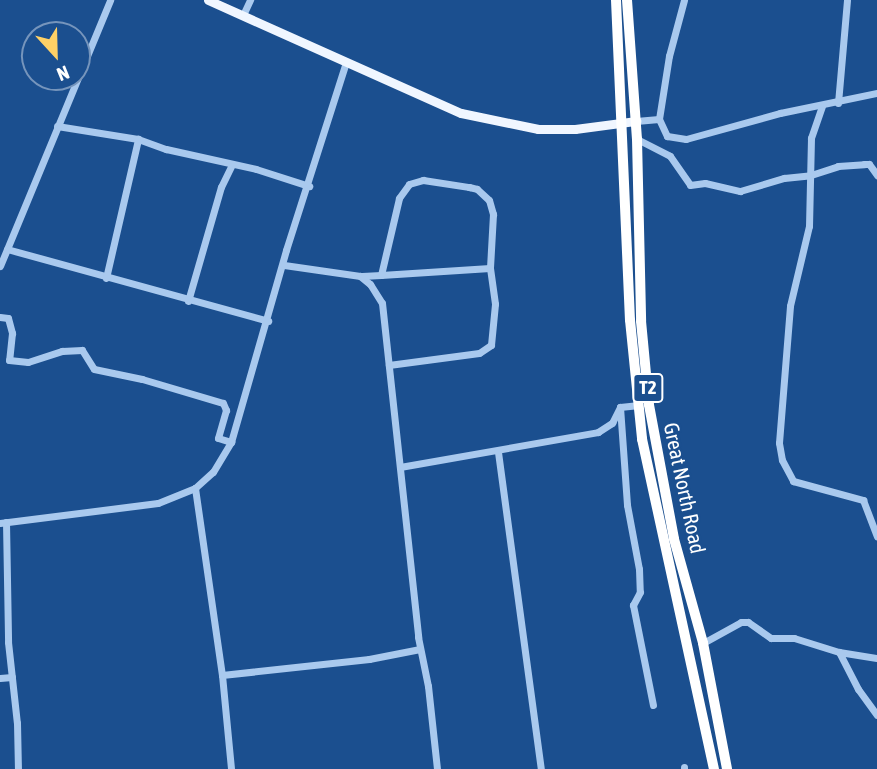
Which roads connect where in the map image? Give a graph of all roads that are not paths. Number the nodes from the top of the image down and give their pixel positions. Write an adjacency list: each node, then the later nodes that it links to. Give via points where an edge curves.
1 (110, 0): 16 (street)
2 (208, 0): 8 (main road)
3 (250, 0): 8 (street)
4 (616, 0): 15 (highway, Great North Road / T2)
5 (627, 0): 14 (highway, Great North Road / T2)
6 (684, 0): 13 (street)
7 (847, 0): 11 (street)
8 (243, 15): 9 (main road)
9 (346, 62): 15 (main road, via 461,113 504,124 575,129); 22 (street)
10 (877, 93): 11 (street)
11 (838, 103): 12 (street)
12 (822, 106): 13 (street, via 685,139 667,136); 21 (street, via 811,138)
13 (659, 119): 14 (street)
14 (636, 121): 15 (main road); 18 (highway, Great North Road / T2)
15 (620, 123): 34 (highway, Great North Road / T2)
16 (57, 126): 17 (street); 23 (street)
17 (138, 139): 19 (street); 29 (street)
18 (637, 139): 21 (street, via 670,156 690,185 705,183 740,191); 43 (highway, Great North Road / T2, via 638,241 649,405 674,539)
19 (232, 164): 22 (street); 30 (street)
20 (877, 174): 21 (street, via 864,164)
21 (811, 175): 41 (street, via 809,226 794,282 779,412 782,460 799,485 863,500)
22 (309, 186): 24 (street)
23 (7, 249): 25 (street); 29 (street)
24 (284, 265): 28 (street); 32 (street)
25 (0, 266)
26 (490, 268): 27 (street); 27 (street, via 493,214 484,195 477,189 423,180 402,191); 33 (street, via 495,322 488,349)
27 (381, 275): 28 (street)
28 (360, 276): 33 (street, via 382,303)
29 (106, 278): 30 (street)
30 (188, 301): 32 (street)
31 (0, 317): 36 (street, via 8,318 12,333 9,360 28,362 82,350 94,369 223,402 226,410 218,438)
32 (268, 321): 36 (street)
33 (389, 365): 38 (street)
34 (639, 405): 35 (street); 56 (highway, Great North Road / T2, via 654,500)
35 (620, 407): 37 (street, via 612,423 598,432); 50 (street, via 627,505 639,569 640,592 633,605)
36 (231, 442): 39 (street, via 213,472)
37 (498, 452): 38 (street); 55 (street)
38 (400, 467): 44 (street)
39 (195, 488): 40 (street, via 158,503); 47 (street)
40 (3, 522): 42 (street)
41 (877, 536)
42 (4, 578): 48 (street)
43 (702, 643): 45 (street, via 748,622 771,638 794,638); 57 (highway, Great North Road / T2)
44 (420, 649): 47 (street); 54 (street)
45 (839, 652): 46 (street); 51 (street)
46 (877, 658)
47 (222, 676): 53 (street)
48 (12, 677): 49 (street); 52 (street)
49 (0, 678)
50 (653, 705)
51 (877, 715)
52 (18, 769)
53 (231, 769)
54 (437, 769)
55 (541, 769)
56 (714, 769)
57 (727, 769)

